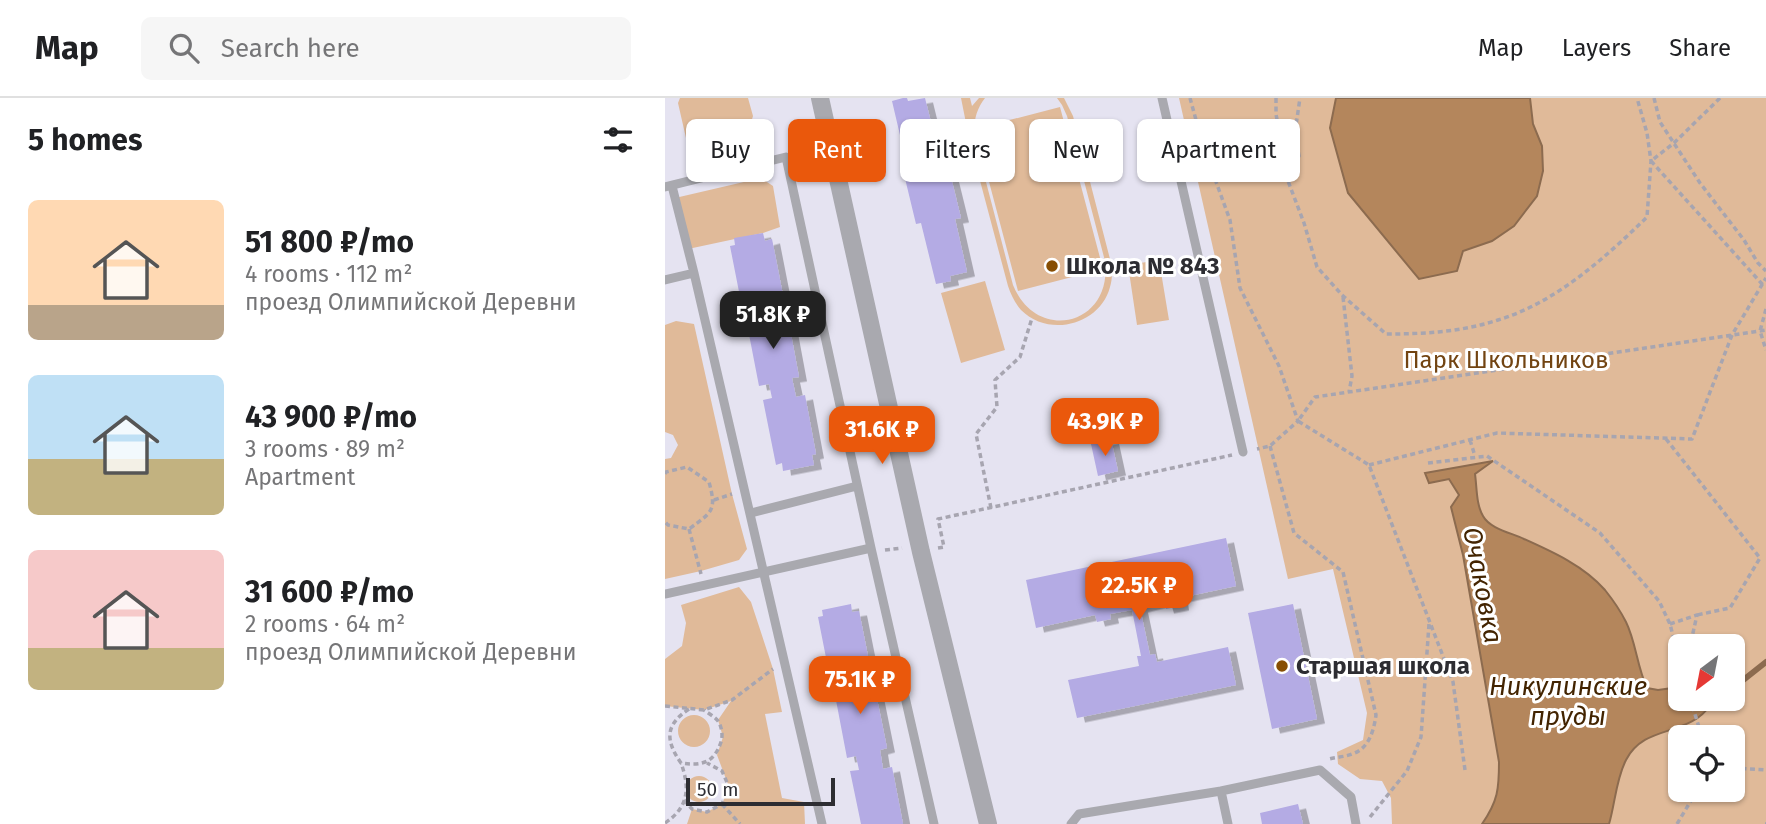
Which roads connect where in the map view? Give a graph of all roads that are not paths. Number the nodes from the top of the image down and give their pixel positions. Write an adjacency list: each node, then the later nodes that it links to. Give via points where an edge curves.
1 (820, 98): 15 (street, via 918,538)
2 (1162, 98): 6 (lane)
3 (669, 187): 4 (lane); 7 (lane, via 786,157)
4 (694, 273): 5 (lane); 8 (lane)
5 (665, 280)
6 (1243, 452)
7 (857, 486): 8 (lane); 9 (lane)
8 (751, 513): 10 (lane)
9 (871, 548): 10 (lane); 14 (lane)
10 (764, 572): 11 (lane); 13 (lane)
11 (665, 594)
12 (1221, 791): 16 (lane, via 1079,814); 17 (lane); 18 (lane, via 1320,770 1352,797)
13 (822, 824)
14 (934, 824)
15 (988, 824)
16 (1071, 824)
17 (1228, 824)
18 (1356, 824)

